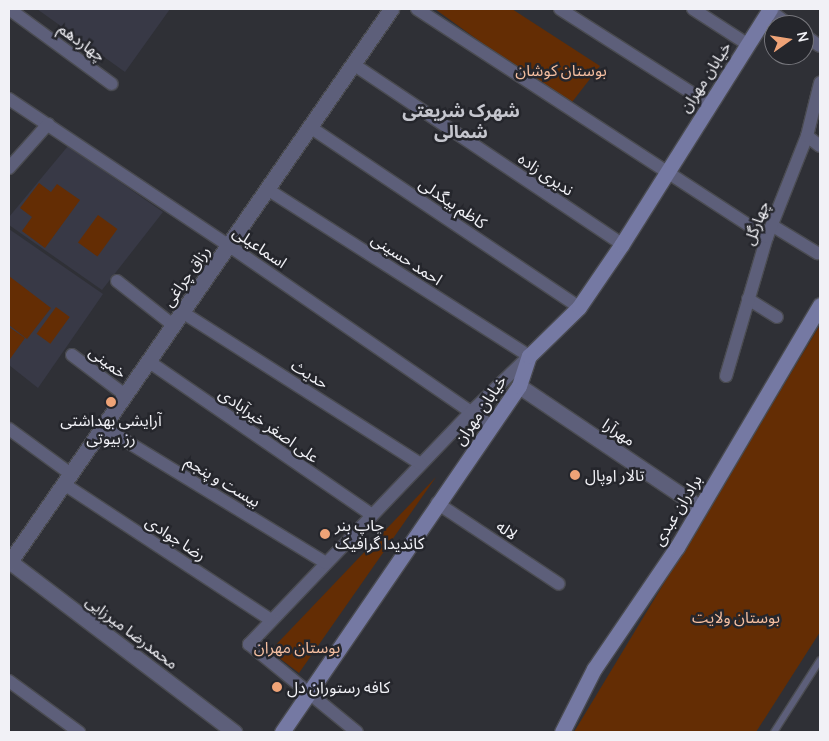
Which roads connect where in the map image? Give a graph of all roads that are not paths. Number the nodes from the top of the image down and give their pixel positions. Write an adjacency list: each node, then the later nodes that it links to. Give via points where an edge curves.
1 (9, 9): 10 (street, چهاردهم)
2 (418, 9): 18 (street)
3 (560, 9): 12 (street)
4 (692, 9): 7 (street)
5 (388, 10): 8 (street, رزاق چراغی)
6 (769, 10): 7 (main road, خیابان مهران)
7 (747, 44): 12 (main road, خیابان مهران)
8 (353, 64): 14 (street, رزاق چراغی); 21 (street, ندیری زاده)
9 (820, 83): 15 (street, چهارگل)
10 (112, 84)
11 (9, 99): 13 (street, اسماعیلی)
12 (709, 104): 18 (main road, خیابان مهران)
13 (48, 124): 17 (street); 22 (street, اسماعیلی)
14 (310, 127): 19 (street, رزاق چراغی); 27 (street, کاظم بیگدلی)
15 (806, 136): 16 (street); 20 (street, چهارگل)
16 (820, 146)
17 (9, 168)
18 (664, 172): 20 (street); 21 (main road, خیابان مهران)
19 (267, 189): 22 (street, رزاق چراغی); 32 (street, احمد حسینی)
20 (770, 231): 23 (street); 25 (street, چهارگل)
21 (622, 244): 27 (main road, خیابان مهران)
22 (228, 245): 28 (street, رزاق چراغی); 37 (street, اسماعیلی)
23 (817, 253)
24 (117, 281): 30 (street)
25 (748, 299): 29 (street); 34 (street, چهارگل)
26 (820, 304): 44 (main road, برادران عبدی)
27 (579, 307): 32 (main road, خیابان مهران)
28 (182, 312): 30 (street, رزاق چراغی); 41 (street, حدیث)
29 (777, 317)
30 (173, 325): 33 (street, رزاق چراغی)
31 (72, 354): 36 (street, خمینی)
32 (529, 356): 35 (main road, خیابان مهران); 37 (street)
33 (148, 362): 36 (street, رزاق چراغی); 45 (street, علی اصغر خیرآبادی)
34 (726, 376)
35 (519, 386): 38 (main road, خیابان مهران); 44 (street, مهرآرا)
36 (125, 395): 39 (street, رزاق چراغی)
37 (472, 411): 38 (street, اسماعیلی); 41 (street)
38 (490, 425): 43 (main road, خیابان مهران)
39 (103, 427): 42 (street, رزاق چراغی); 47 (street, بیست و پنجم)
40 (9, 429): 42 (street, رضا جوادی)
41 (421, 464): 45 (street)
42 (67, 479): 46 (street, رزاق چراغی); 49 (street, رضا جوادی)
43 (437, 503): 48 (street, لاله); 52 (main road, خیابان مهران)
44 (700, 507): 57 (main road, برادران عبدی, via 677,547 594,669)
45 (372, 515): 47 (street)
46 (9, 562): 54 (street, محمدرضا میرزایی)
47 (326, 563): 49 (street)
48 (559, 584)
49 (271, 620): 52 (street, via 249,644)
50 (820, 660): 58 (lane)
51 (9, 681): 53 (street)
52 (309, 693): 55 (main road, خیابان مهران); 56 (street)
53 (78, 732)
54 (234, 732)
55 (282, 732)
56 (357, 732)
57 (562, 732)
58 (774, 732)

